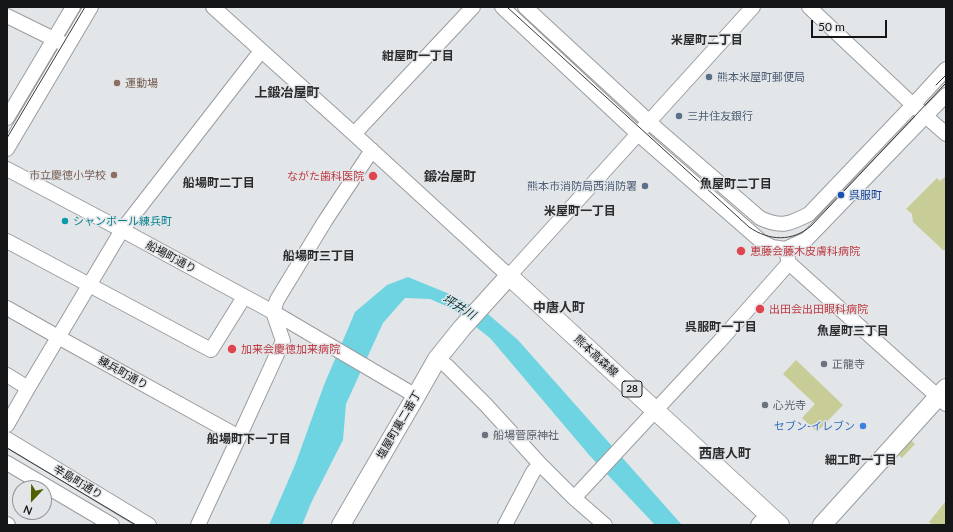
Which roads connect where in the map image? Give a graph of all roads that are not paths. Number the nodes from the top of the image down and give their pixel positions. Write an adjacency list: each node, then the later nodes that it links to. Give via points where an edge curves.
1 (72, 7): 10 (street)
2 (91, 7): 11 (street)
3 (213, 7): 12 (street)
4 (473, 7): 19 (street)
5 (502, 7): 20 (street)
6 (525, 7): 18 (street)
7 (753, 7): 18 (street)
8 (809, 7): 15 (street)
9 (7, 16): 10 (street)
10 (53, 39): 11 (street); 17 (street)
11 (68, 46): 22 (street)
12 (261, 51): 19 (street); 25 (street)
13 (946, 69): 15 (street)
14 (946, 95): 16 (street)
15 (913, 105): 16 (street); 18 (street, via 809,214 794,222 783,224 771,223 760,218)
16 (926, 117): 21 (street); 27 (street, via 807,239)
17 (7, 118)
18 (648, 121): 20 (street)
19 (354, 134): 23 (street)
20 (638, 134): 27 (street, via 762,242); 29 (street)
21 (946, 134)
22 (7, 149)
23 (372, 150): 29 (street); 33 (street, via 325,221 277,300)
24 (7, 170): 25 (street, 船場町通り)
25 (122, 230): 30 (street); 31 (street, 船場町通り)
26 (7, 241): 30 (street)
27 (785, 249): 28 (street)
28 (789, 263): 39 (street); 40 (street)
29 (509, 276): 35 (main road, 塩屋町裏二番丁); 40 (main road, 熊本高森線 / 28)
30 (89, 285): 31 (street, via 211,350); 34 (street)
31 (244, 297): 33 (street, 船場町通り)
32 (7, 308): 34 (street, 練兵町通り)
33 (273, 312): 38 (street, 船場町通り); 42 (street, via 283,340)
34 (58, 337): 37 (street); 42 (street, 練兵町通り)
35 (437, 359): 38 (main road, 塩屋町裏二番丁); 45 (street, via 481,400)
36 (7, 375): 37 (street)
37 (28, 388): 41 (street)
38 (416, 396): 51 (main road, 塩屋町裏二番丁)
39 (943, 397): 54 (main road)
40 (655, 410): 46 (street); 47 (main road, 熊本高森線 / 28)
41 (7, 425)
42 (239, 437): 50 (street)
43 (7, 439): 49 (street, 辛島町通り)
44 (7, 463): 48 (street, 辛島町通り)
45 (540, 464): 46 (street); 52 (street, via 533,472)
46 (574, 498): 53 (street)
47 (768, 521)
48 (111, 525)
49 (149, 525)
50 (198, 525)
51 (341, 525)
52 (505, 525)
53 (605, 525)
54 (822, 525)

